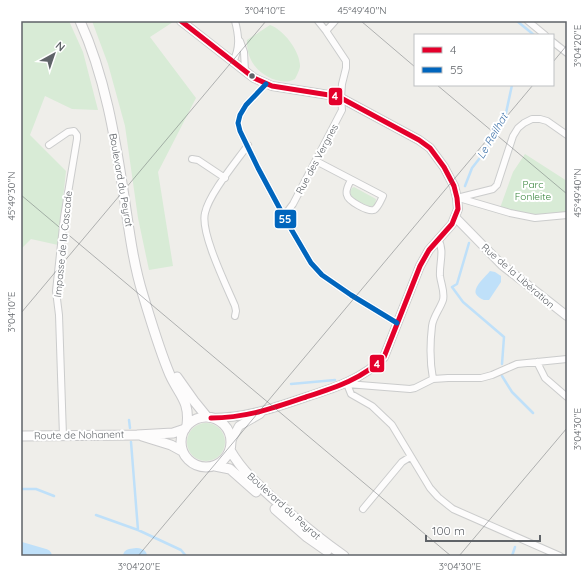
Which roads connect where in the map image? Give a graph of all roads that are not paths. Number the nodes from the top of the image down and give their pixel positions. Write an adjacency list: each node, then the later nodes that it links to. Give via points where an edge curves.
1 (80, 21): 31 (main road, Boulevard du Peyrat, via 102,82 142,293)
2 (181, 21): 12 (street)
3 (235, 21): 9 (street)
4 (318, 21): 7 (street, Rue des Vergnes)
5 (336, 21): 7 (street)
6 (528, 21): 8 (street)
7 (326, 31): 15 (street, Rue des Vergnes, via 346,61)
8 (544, 34)
9 (238, 38): 12 (street, via 237,53); 13 (street, via 244,52)
10 (554, 43): 11 (street)
11 (567, 53)
12 (233, 62): 13 (street)
13 (245, 71): 14 (street)
14 (266, 84): 15 (street); 18 (street, via 246,105 238,119 240,131)
15 (341, 98): 20 (street, Rue des Vergnes, via 342,110); 23 (street, via 407,132 430,148 444,167)
16 (567, 135): 23 (street, via 551,123 540,119 524,123 513,136 497,185 493,189)
17 (49, 145): 42 (street, Impasse de la Cascade, via 68,132 74,131 77,135 64,217 56,292)
18 (248, 145): 21 (street); 25 (street)
19 (192, 159): 21 (street, via 198,160)
20 (316, 161): 22 (street); 25 (street, Rue des Vergnes, via 294,204)
21 (225, 178): 28 (street, via 209,201 204,222 206,235 235,306)
22 (351, 180): 22 (street, via 383,196 377,208 369,210 350,200 346,191)
23 (457, 198): 24 (street, via 535,218); 26 (street, via 458,209)
24 (567, 215)
25 (284, 216): 30 (street, via 310,263 319,272)
26 (455, 217): 27 (street); 29 (street, Rue de la Libération, via 502,265)
27 (438, 239): 30 (street, via 420,266); 34 (street, via 442,245 440,268 443,298 432,324)
28 (235, 316)
29 (567, 316)
30 (397, 323): 35 (street, via 384,357 376,366)
31 (158, 340): 38 (main road, Boulevard du Peyrat, via 175,373 194,401); 39 (main road, Boulevard du Peyrat, via 170,375 187,406)
32 (567, 359): 33 (street)
33 (537, 362): 34 (street, via 516,364 481,378); 36 (street, via 545,378)
34 (434, 379): 35 (street, via 410,389)
35 (347, 384): 37 (street); 45 (street, via 351,394 372,406 392,426)
36 (567, 397)
37 (264, 412): 38 (street, via 231,418); 43 (street, via 239,426)
38 (209, 417): 39 (main road, via 196,419); 43 (main road, via 218,420 227,429)
39 (186, 427): 40 (main road, Route de Nohanent, via 173,433); 44 (main road, via 182,436)
40 (137, 435): 42 (main road, Route de Nohanent); 44 (main road, Route de Nohanent)
41 (21, 436): 42 (main road, Route de Nohanent)
42 (63, 436)
43 (231, 446): 46 (main road, via 224,460); 49 (main road, Boulevard du Peyrat, via 235,459 256,483)
44 (182, 451): 46 (main road, via 188,460 198,466)
45 (410, 457): 47 (street, via 402,462); 50 (street, via 430,488 453,509)
46 (215, 466): 48 (main road, Boulevard du Peyrat, via 230,469 307,537)
47 (363, 509)
48 (337, 556)
49 (344, 556)
50 (560, 556)

